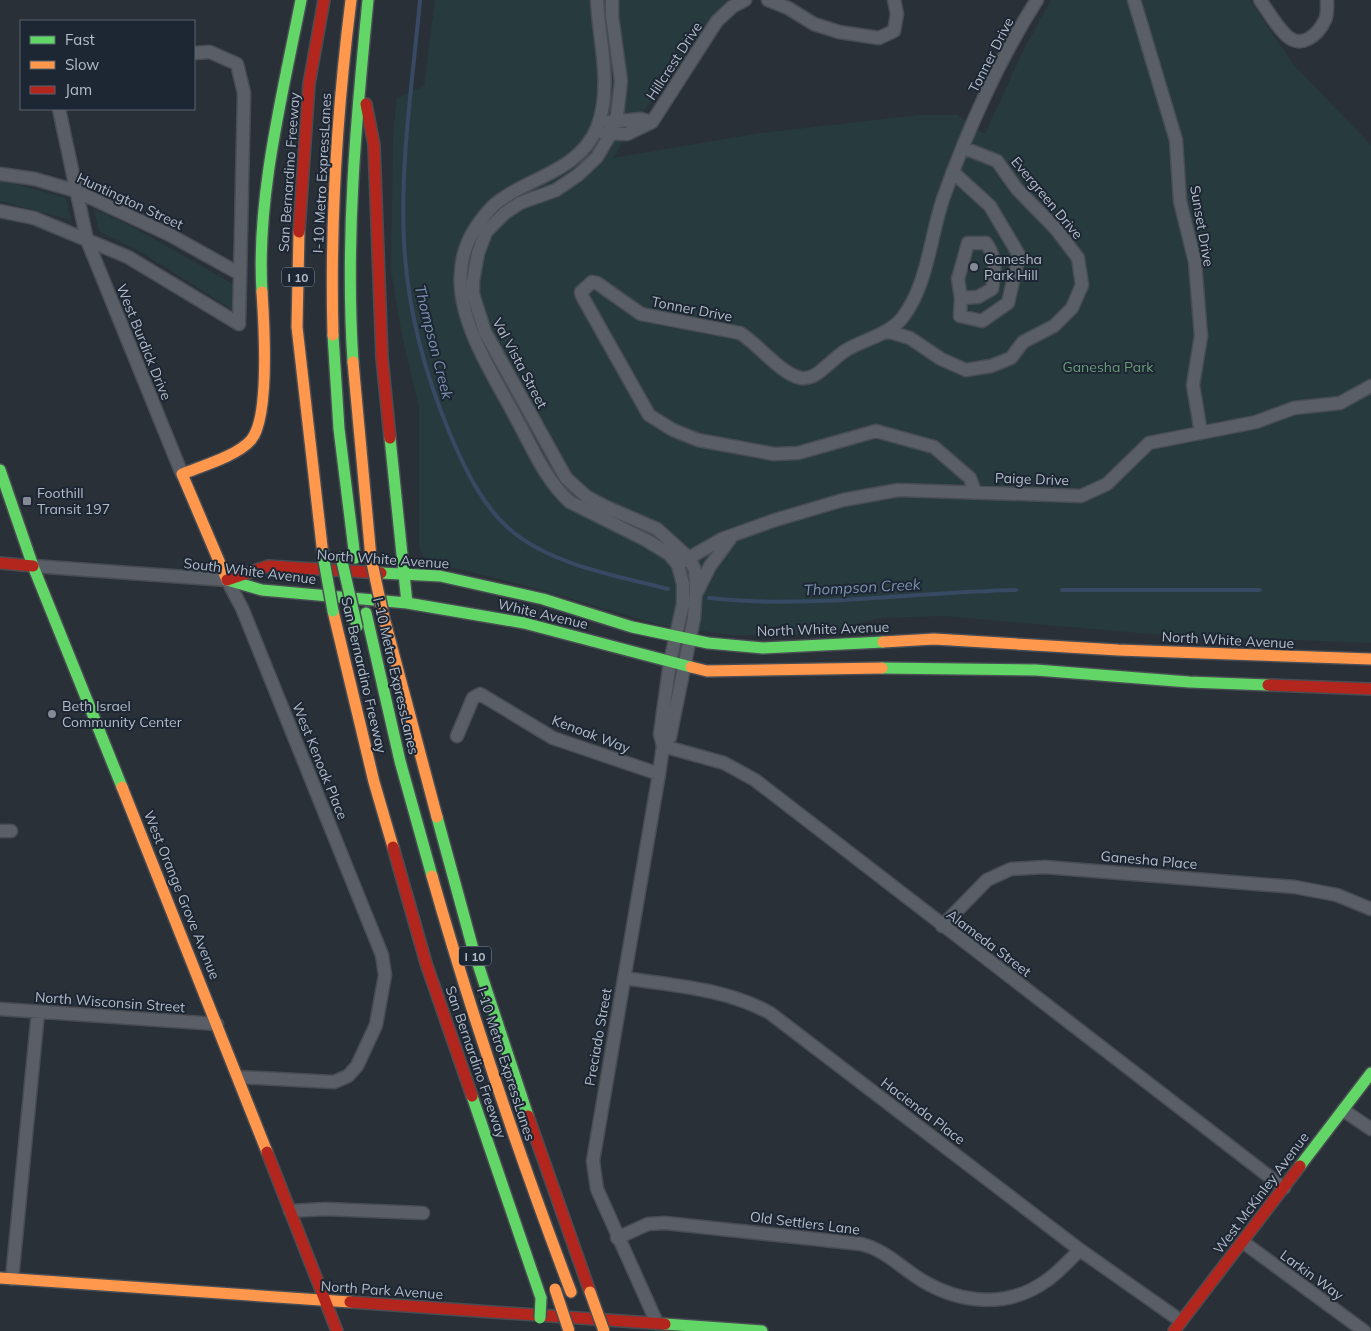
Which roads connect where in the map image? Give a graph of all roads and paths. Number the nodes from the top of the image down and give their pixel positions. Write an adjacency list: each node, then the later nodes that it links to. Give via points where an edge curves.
1 (301, 0): 33 (main road, via 280,104 266,200 261,270 264,331 261,420 251,440 229,455)
2 (324, 0): 73 (main road, San Bernardino Freeway / I 10, bridge, via 309,84 299,212 297,327 323,555 374,782 423,954)
3 (351, 0): 81 (main road, I-10 Metro ExpressLanes, via 343,54 333,200 332,320 337,413 355,558 400,762 458,964 522,1159)
4 (368, 0): 15 (main road, I 10)
5 (597, 0): 17 (street, Val Vista Street, via 605,86)
6 (612, 0): 18 (street, Val Vista Street, via 621,94)
7 (745, 0): 18 (street, Hillcrest Drive, via 718,21 652,122 641,119)
8 (768, 0): 9 (street, via 814,24 839,32 879,38 894,31 897,14)
9 (894, 0)
10 (1037, 0): 19 (street, Tonner Drive, via 1005,55)
11 (1134, 0): 31 (street, Sunset Drive, via 1176,140 1180,201 1195,262 1201,336 1193,384)
12 (1260, 0): 13 (street, via 1295,42 1305,41 1318,32 1326,18)
13 (1327, 0)
14 (195, 53): 27 (street, via 210,52 237,64 244,94)
15 (360, 75): 41 (main road, via 374,145 382,358); 82 (main road, I 10, bridge, via 350,219 352,320 357,432 371,558 472,949)
16 (59, 110): 24 (street, West Burdick Drive)
17 (597, 126): 18 (street, Hillcrest Drive); 20 (street, Val Vista Street)
18 (612, 128): 21 (street, Val Vista Street, via 597,157)
19 (964, 148): 23 (street, Tonner Drive); 29 (street, Evergreen Drive, via 997,161 1017,189 1056,229 1078,258 1082,285 1072,308 1054,326 1023,342 1010,358 991,366 966,370 910,338)
20 (576, 157): 21 (street); 39 (street, Val Vista Street, via 492,206 467,242 461,262 462,304 468,324 504,395 543,467 564,496 646,540 669,554)
21 (585, 168): 37 (street, Val Vista Street, via 556,190 520,203 486,232 473,281 476,309 485,332 566,478 587,497 657,528)
22 (0, 174): 24 (street, Huntington Street, via 35,179)
23 (954, 174): 28 (street, via 990,206 1019,255 1008,303 982,321 960,316); 29 (street, Tonner Drive, via 943,199 922,281 904,316)
24 (76, 191): 26 (street, West Burdick Drive); 27 (street, Huntington Street, via 170,235)
25 (0, 211): 26 (street, via 34,218)
26 (87, 240): 27 (street, via 128,257 239,324); 33 (street, West Burdick Drive)
27 (240, 274)
28 (961, 298)
29 (886, 331): 34 (street, Tonner Drive, via 846,350 819,373 799,378 740,334 641,314 597,282 592,282 582,292 649,415 673,430 698,440 774,454 798,453 876,431 934,446 970,478)
30 (1371, 386): 31 (street, Paige Drive, via 1340,403 1294,408 1256,422)
31 (1201, 432): 34 (street, Paige Drive, via 1150,443 1107,484 1082,496)
32 (0, 470): 40 (main road, West Orange Grove Avenue)
33 (182, 474): 42 (main road, West Burdick Drive)
34 (975, 492): 35 (street, Paige Drive, via 898,490 861,496)
35 (734, 535): 37 (street, Paige Drive); 43 (street, via 710,566)
36 (340, 552): 45 (main road, I-10 Metro ExpressLanes, bridge)
37 (690, 558): 39 (street, Paige Drive); 43 (street, via 695,570)
38 (0, 563): 40 (main road, South White Avenue)
39 (678, 565): 46 (street, via 683,584 683,604)
40 (33, 566): 42 (street, South White Avenue); 60 (main road, West Orange Grove Avenue)
41 (404, 574): 42 (main road, North White Avenue, via 268,566); 44 (main road); 46 (main road, North White Avenue, via 440,576 543,598 632,627)
42 (226, 580): 44 (main road, South White Avenue, via 262,590); 62 (street, West Kenoak Place, via 242,608 382,956 385,975 376,1025 358,1066 348,1076 334,1082)
43 (696, 594): 47 (street)
44 (407, 603): 49 (main road, White Avenue, via 524,623)
45 (357, 631)
46 (675, 637): 47 (main road, North White Avenue); 49 (street, Preciado Street)
47 (688, 640): 48 (main road, North White Avenue, via 763,648 934,639 1118,650); 50 (street, Preciado Street)
48 (1371, 659)
49 (670, 662): 50 (main road); 53 (street, Preciado Street, via 660,734)
50 (684, 665): 51 (main road, via 706,671 1036,670 1189,682); 53 (street, Preciado Street, via 670,737)
51 (1371, 689)
52 (457, 736): 54 (street, Kenoak Way, via 473,698 480,694 553,738)
53 (663, 746): 54 (street, Preciado Street); 56 (street, Alameda Street, via 724,763 754,780)
54 (660, 774): 57 (street, Preciado Street)
55 (1371, 910): 56 (street, Ganesha Place, via 1337,895 1294,887 1045,867 1011,869 987,880)
56 (942, 926): 65 (street, Alameda Street)
57 (624, 978): 68 (street, Preciado Street, via 593,1161 597,1189); 70 (street, Hacienda Place, via 720,992 747,1000 770,1013)
58 (0, 1009): 59 (street, North Wisconsin Street)
59 (38, 1012): 60 (street, North Wisconsin Street); 71 (street)
60 (217, 1024): 62 (main road, West Orange Grove Avenue)
61 (1371, 1073): 63 (main road, West McKinley Avenue)
62 (238, 1077): 66 (main road, West Orange Grove Avenue)
63 (1343, 1110): 64 (street); 65 (main road, West McKinley Avenue)
64 (1371, 1129)
65 (1284, 1188): 69 (main road, West McKinley Avenue)
66 (290, 1211): 67 (street, via 325,1209); 74 (main road, West Orange Grove Avenue)
67 (423, 1213)
68 (617, 1238): 70 (street, Old Settlers Lane, via 648,1224 665,1223 861,1244 876,1248 922,1281 946,1293 984,1300 1004,1300 1036,1288); 75 (street, Preciado Street)
69 (1243, 1242): 76 (main road, West McKinley Avenue); 84 (street, Larkin Way)
70 (1080, 1250): 76 (street, Hacienda Place)
71 (6, 1278): 74 (main road, North Park Avenue)
72 (553, 1285): 80 (main road, bridge)
73 (539, 1293): 78 (main road, bridge); 79 (main road, San Bernardino Freeway / I 10)
74 (326, 1301): 75 (main road, North Park Avenue); 77 (main road, West Orange Grove Avenue)
75 (656, 1323): 83 (main road, North Park Avenue)
76 (1177, 1326)
77 (337, 1331)
78 (540, 1331)
79 (553, 1331)
80 (569, 1331)
81 (586, 1331)
82 (604, 1331)
83 (762, 1331)
84 (1364, 1331)

